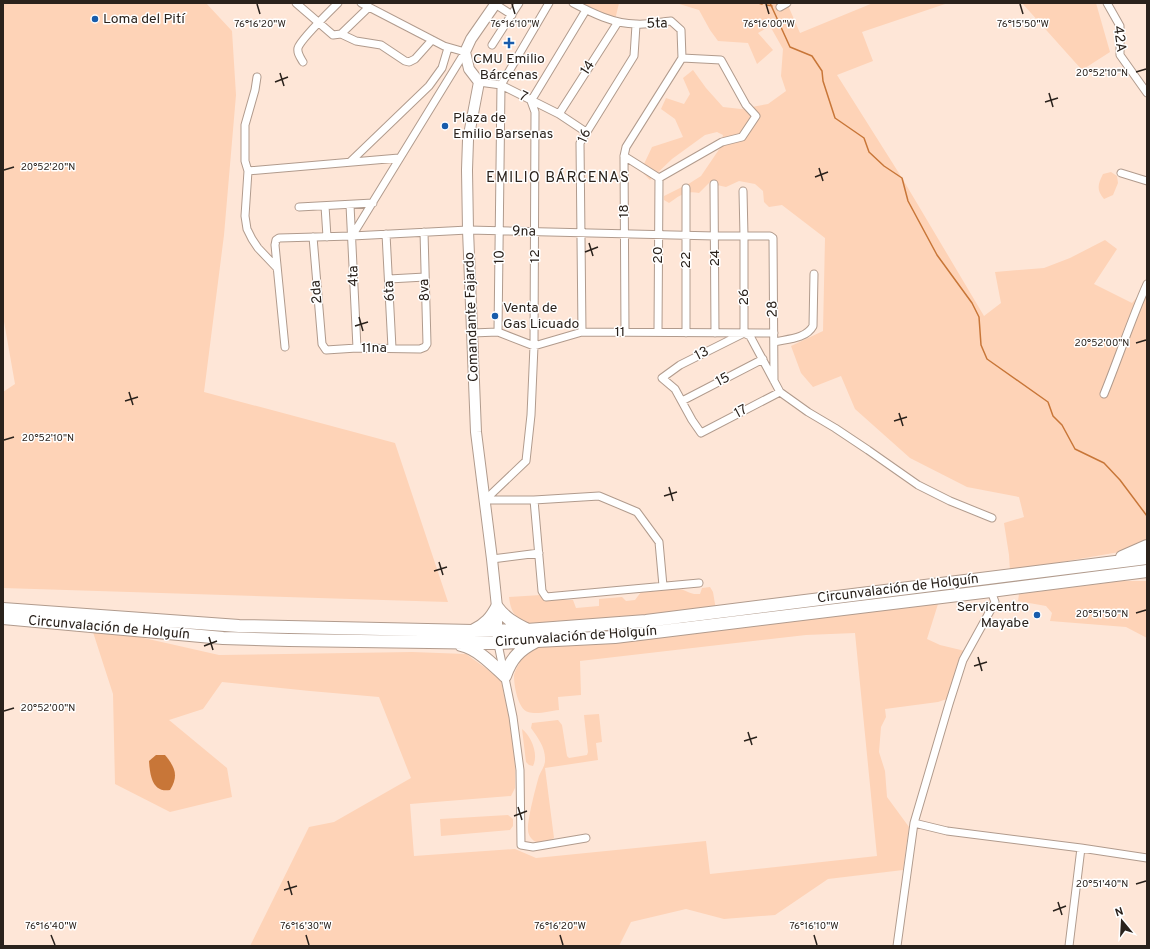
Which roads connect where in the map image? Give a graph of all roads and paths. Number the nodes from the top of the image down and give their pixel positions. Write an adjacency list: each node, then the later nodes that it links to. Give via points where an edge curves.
1 (296, 3): 15 (street)
2 (338, 3): 15 (street)
3 (362, 3): 10 (street)
4 (519, 3): 13 (street)
5 (549, 3): 26 (street, 10)
6 (574, 3): 12 (street, 5ta)
7 (787, 3): 11 (street)
8 (1107, 3): 27 (street, 42A, via 1120,26 1120,55)
9 (495, 4): 13 (street); 21 (street)
10 (368, 7): 17 (street); 18 (street)
11 (780, 8)
12 (586, 10): 14 (street, 5ta); 28 (street)
13 (512, 15): 19 (street)
14 (618, 22): 16 (street, 5ta); 29 (street, 14)
15 (318, 23): 17 (street, via 333,36); 23 (street, via 298,46 298,53)
16 (636, 24): 22 (street, 5ta, via 671,21 681,30); 30 (street, 16, via 634,56)
17 (341, 34): 18 (street, via 356,41 381,45 409,62)
18 (432, 40): 20 (street)
19 (492, 45)
20 (448, 48): 21 (street); 33 (street, via 442,68 429,86)
21 (465, 52): 25 (street, via 469,69); 32 (street)
22 (682, 58): 31 (street, 18, via 626,147); 36 (street, via 721,60 746,105 756,116 742,137 722,142)
23 (303, 62)
24 (257, 77): 34 (street, via 245,125 245,161)
25 (479, 82): 26 (street, 7); 45 (street, Comandante Fajardo, via 468,140)
26 (502, 85): 28 (street, 7); 46 (street, 10)
27 (1147, 93)
28 (531, 100): 29 (street, 7); 48 (street, 12, via 535,112)
29 (559, 114): 30 (street, 7)
30 (586, 132): 49 (street, 16, via 580,142)
31 (624, 156): 36 (street); 51 (street, 18)
32 (400, 158): 33 (street); 41 (street)
33 (350, 162): 34 (street)
34 (248, 171): 60 (street, via 245,201 247,229 258,248)
35 (1120, 173): 37 (street)
36 (659, 178): 52 (street, 20)
37 (1147, 182)
38 (714, 184): 55 (street, 24)
39 (686, 188): 53 (street, 22)
40 (743, 191): 56 (street, 26)
41 (373, 204): 42 (street); 54 (street)
42 (350, 205): 43 (street); 54 (street, 4ta)
43 (325, 206): 44 (street); 58 (street)
44 (299, 207)
45 (468, 230): 46 (street, 9na); 47 (street, 9na); 69 (street, Comandante Fajardo)
46 (500, 231): 48 (street, 9na); 65 (street, 10)
47 (424, 232): 50 (street, 9na); 62 (street, 8va)
48 (535, 232): 49 (street, 9na); 75 (street, 12)
49 (580, 233): 51 (street, 9na); 66 (street, 16)
50 (386, 234): 54 (street, 9na); 63 (street, 6ta)
51 (624, 234): 52 (street, 9na); 67 (street, 18)
52 (658, 234): 53 (street, 9na); 68 (street, 20)
53 (686, 235): 55 (street, 9na); 70 (street, 22)
54 (352, 236): 58 (street, 9na); 79 (street, 4ta)
55 (714, 236): 56 (street, 9na); 71 (street, 24)
56 (744, 236): 59 (street, 9na); 72 (street, 26)
57 (312, 237): 58 (street, 9na); 60 (street, 9na, via 276,240); 77 (street, 2da)
58 (327, 237)
59 (772, 237): 73 (street, 28)
60 (278, 268): 76 (street)
61 (814, 274): 74 (street, via 814,326 795,338)
62 (425, 277): 63 (street); 78 (street, 8va)
63 (389, 279): 80 (street, 6ta)
64 (1147, 284): 84 (street)
65 (498, 332): 69 (street); 75 (street)
66 (582, 332): 67 (street, 11); 75 (street, 11)
67 (625, 332): 68 (street, 11)
68 (658, 332): 70 (street, 11)
69 (472, 333): 86 (street, Comandante Fajardo, via 476,432)
70 (686, 333): 71 (street, 11)
71 (715, 333): 72 (street, 11)
72 (744, 333): 73 (street, 11); 81 (street, via 750,336); 85 (street, 13, via 680,365 662,378 674,389)
73 (774, 333): 74 (street, 28)
74 (774, 342): 82 (street, 28)
75 (534, 346): 86 (street, 12, via 526,461)
76 (285, 347)
77 (324, 347): 79 (street, 11na, via 326,350)
78 (425, 347): 80 (street, 11na)
79 (357, 348): 80 (street, 11na)
80 (392, 348)
81 (763, 360): 82 (street); 85 (street, 15)
82 (774, 381): 83 (street)
83 (780, 392): 85 (street, 17, via 701,432); 88 (street, via 918,485 950,502)
84 (1104, 394)
85 (682, 402)
86 (485, 500): 87 (street); 92 (street, Comandante Fajardo)
87 (534, 500): 90 (street); 98 (street, via 599,496 637,512 659,542)
88 (992, 518)
89 (1147, 546): 93 (highway)
90 (539, 553): 92 (street); 98 (street, via 542,592 546,597)
91 (1147, 558): 93 (highway, Circunvalación de Holguín)
92 (492, 559): 100 (street, Comandante Fajardo)
93 (1110, 562): 104 (highway, Circunvalación de Holguín, via 646,621)
94 (1147, 571): 95 (highway, Circunvalación de Holguín)
95 (1115, 574): 96 (highway); 99 (highway, Circunvalación de Holguín)
96 (1147, 574)
97 (699, 583): 98 (street)
98 (662, 586)
99 (991, 591): 106 (highway, Circunvalación de Holguín, via 615,637); 110 (street, via 995,602 963,660)
100 (497, 607): 103 (street, Comandante Fajardo); 104 (highway, via 503,616); 105 (highway, via 485,625)
101 (3, 609): 105 (highway, Circunvalación de Holguín, via 239,626)
102 (3, 618): 107 (highway, Circunvalación de Holguín, via 222,638)
103 (497, 630): 104 (highway, Circunvalación de Holguín); 105 (highway, Circunvalación de Holguín); 108 (street, Comandante Fajardo)
104 (527, 630)
105 (473, 631)
106 (536, 641): 108 (highway, Circunvalación de Holguín); 109 (highway, via 517,655 510,663)
107 (454, 643): 108 (highway, Circunvalación de Holguín); 109 (highway, via 468,646)
108 (499, 643): 109 (street)
109 (505, 676): 111 (street, via 520,770 521,845 533,847)
110 (914, 824): 112 (street, via 947,831); 114 (street)
111 (586, 838)
112 (1081, 848): 113 (street); 115 (street)
113 (1147, 858)
114 (897, 946)
115 (1069, 946)

